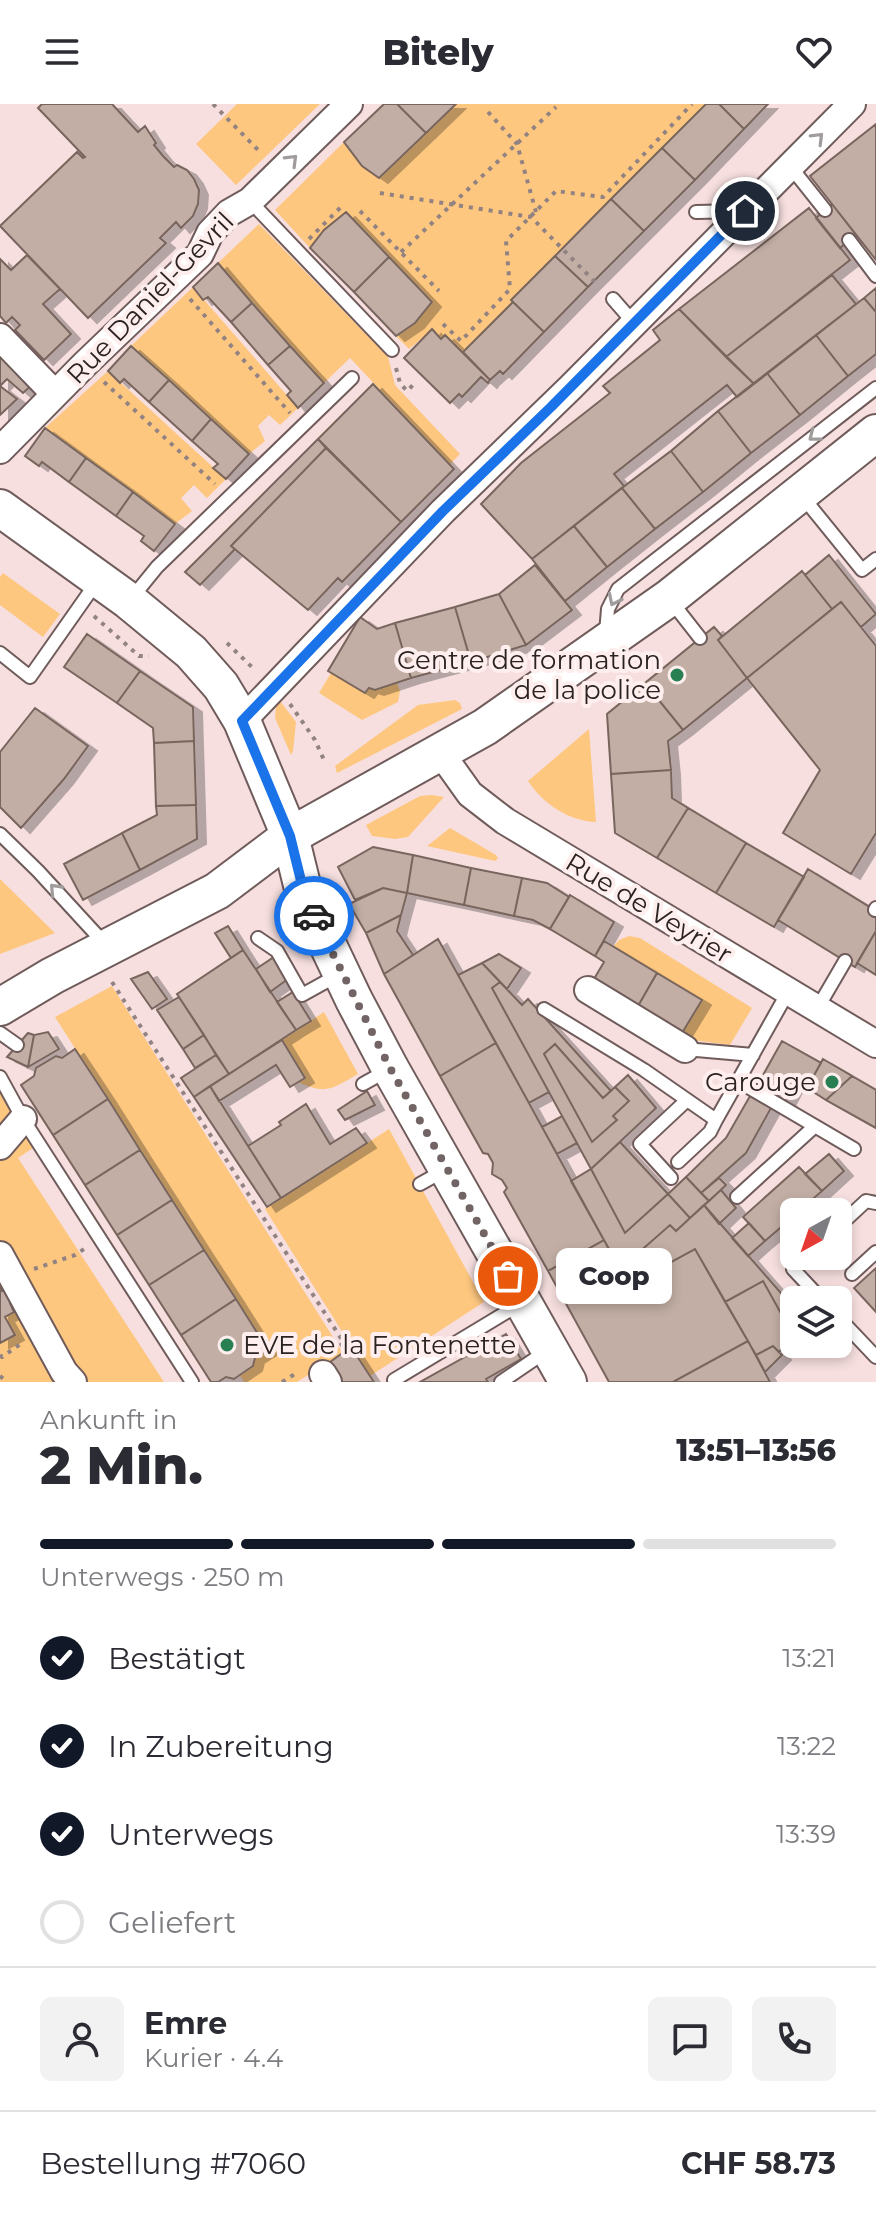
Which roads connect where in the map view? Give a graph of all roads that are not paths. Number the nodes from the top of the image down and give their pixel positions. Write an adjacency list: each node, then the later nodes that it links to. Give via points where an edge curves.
1 (349, 104): 4 (street, Rue Daniel-Gevril, one-way to 1)
2 (852, 104): 3 (street, one-way to 2)
3 (790, 166): 5 (lane); 6 (street)
4 (250, 201): 13 (lane); 16 (street, Rue Daniel-Gevril, via 229,213 200,254)
5 (825, 210)
6 (745, 211): 7 (lane); 11 (street)
7 (696, 212)
8 (849, 240): 9 (lane)
9 (876, 276)
10 (613, 299): 11 (lane)
11 (634, 323): 28 (street, via 443,511)
12 (0, 337): 16 (street, Rue Daniel-Gevril)
13 (392, 350)
14 (352, 378): 24 (lane, via 149,574)
15 (876, 388): 26 (lane, one-way to 26, via 618,589 608,609)
16 (55, 394): 18 (street, Rue Daniel-Gevril)
17 (876, 433): 19 (main road)
18 (0, 450)
19 (800, 494): 21 (lane, via 862,570); 23 (main road)
20 (0, 508): 22 (main road)
21 (876, 559)
22 (98, 580): 24 (main road); 27 (lane, via 30,677)
23 (669, 598): 25 (lane); 26 (main road)
24 (129, 601): 28 (main road, via 191,652)
25 (700, 638)
26 (605, 643): 29 (main road, via 497,720)
27 (0, 653)
28 (242, 721): 31 (main road)
29 (440, 752): 31 (main road); 37 (street, Rue de Veyrier, via 470,794 491,812)
30 (0, 834): 33 (lane, one-way to 30)
31 (290, 836): 33 (main road, via 217,891); 35 (main road, via 305,897)
32 (258, 938): 35 (lane, via 277,951 302,995)
33 (107, 947): 38 (main road)
34 (845, 961): 40 (lane)
35 (341, 973): 64 (main road, via 376,1076 433,1176)
36 (588, 990): 44 (street)
37 (788, 992): 40 (street, Rue de Veyrier); 45 (lane)
38 (0, 1007)
39 (544, 1009): 48 (lane)
40 (817, 1009): 42 (street, Rue de Veyrier)
41 (0, 1033): 43 (lane)
42 (876, 1044)
43 (17, 1045)
44 (685, 1049): 45 (lane)
45 (753, 1055): 47 (lane)
46 (0, 1077): 49 (lane)
47 (738, 1081): 50 (lane); 51 (lane)
48 (687, 1100): 50 (lane); 55 (lane, via 640,1144)
49 (23, 1119): 52 (street); 69 (lane)
50 (716, 1120): 54 (lane)
51 (815, 1126): 53 (lane); 56 (lane)
52 (0, 1146)
53 (854, 1149)
54 (678, 1162)
55 (671, 1178)
56 (737, 1197)
57 (876, 1203): 58 (lane, via 866,1201)
58 (852, 1214)
59 (876, 1252): 62 (lane)
60 (5, 1264): 68 (street)
61 (794, 1270): 63 (lane)
62 (852, 1274)
63 (809, 1286)
64 (523, 1303): 66 (main road); 70 (lane)
65 (852, 1332): 67 (lane)
66 (550, 1349): 71 (lane); 72 (main road)
67 (876, 1357)
68 (73, 1382)
69 (192, 1382)
70 (395, 1382)
71 (501, 1382)
72 (568, 1382)

